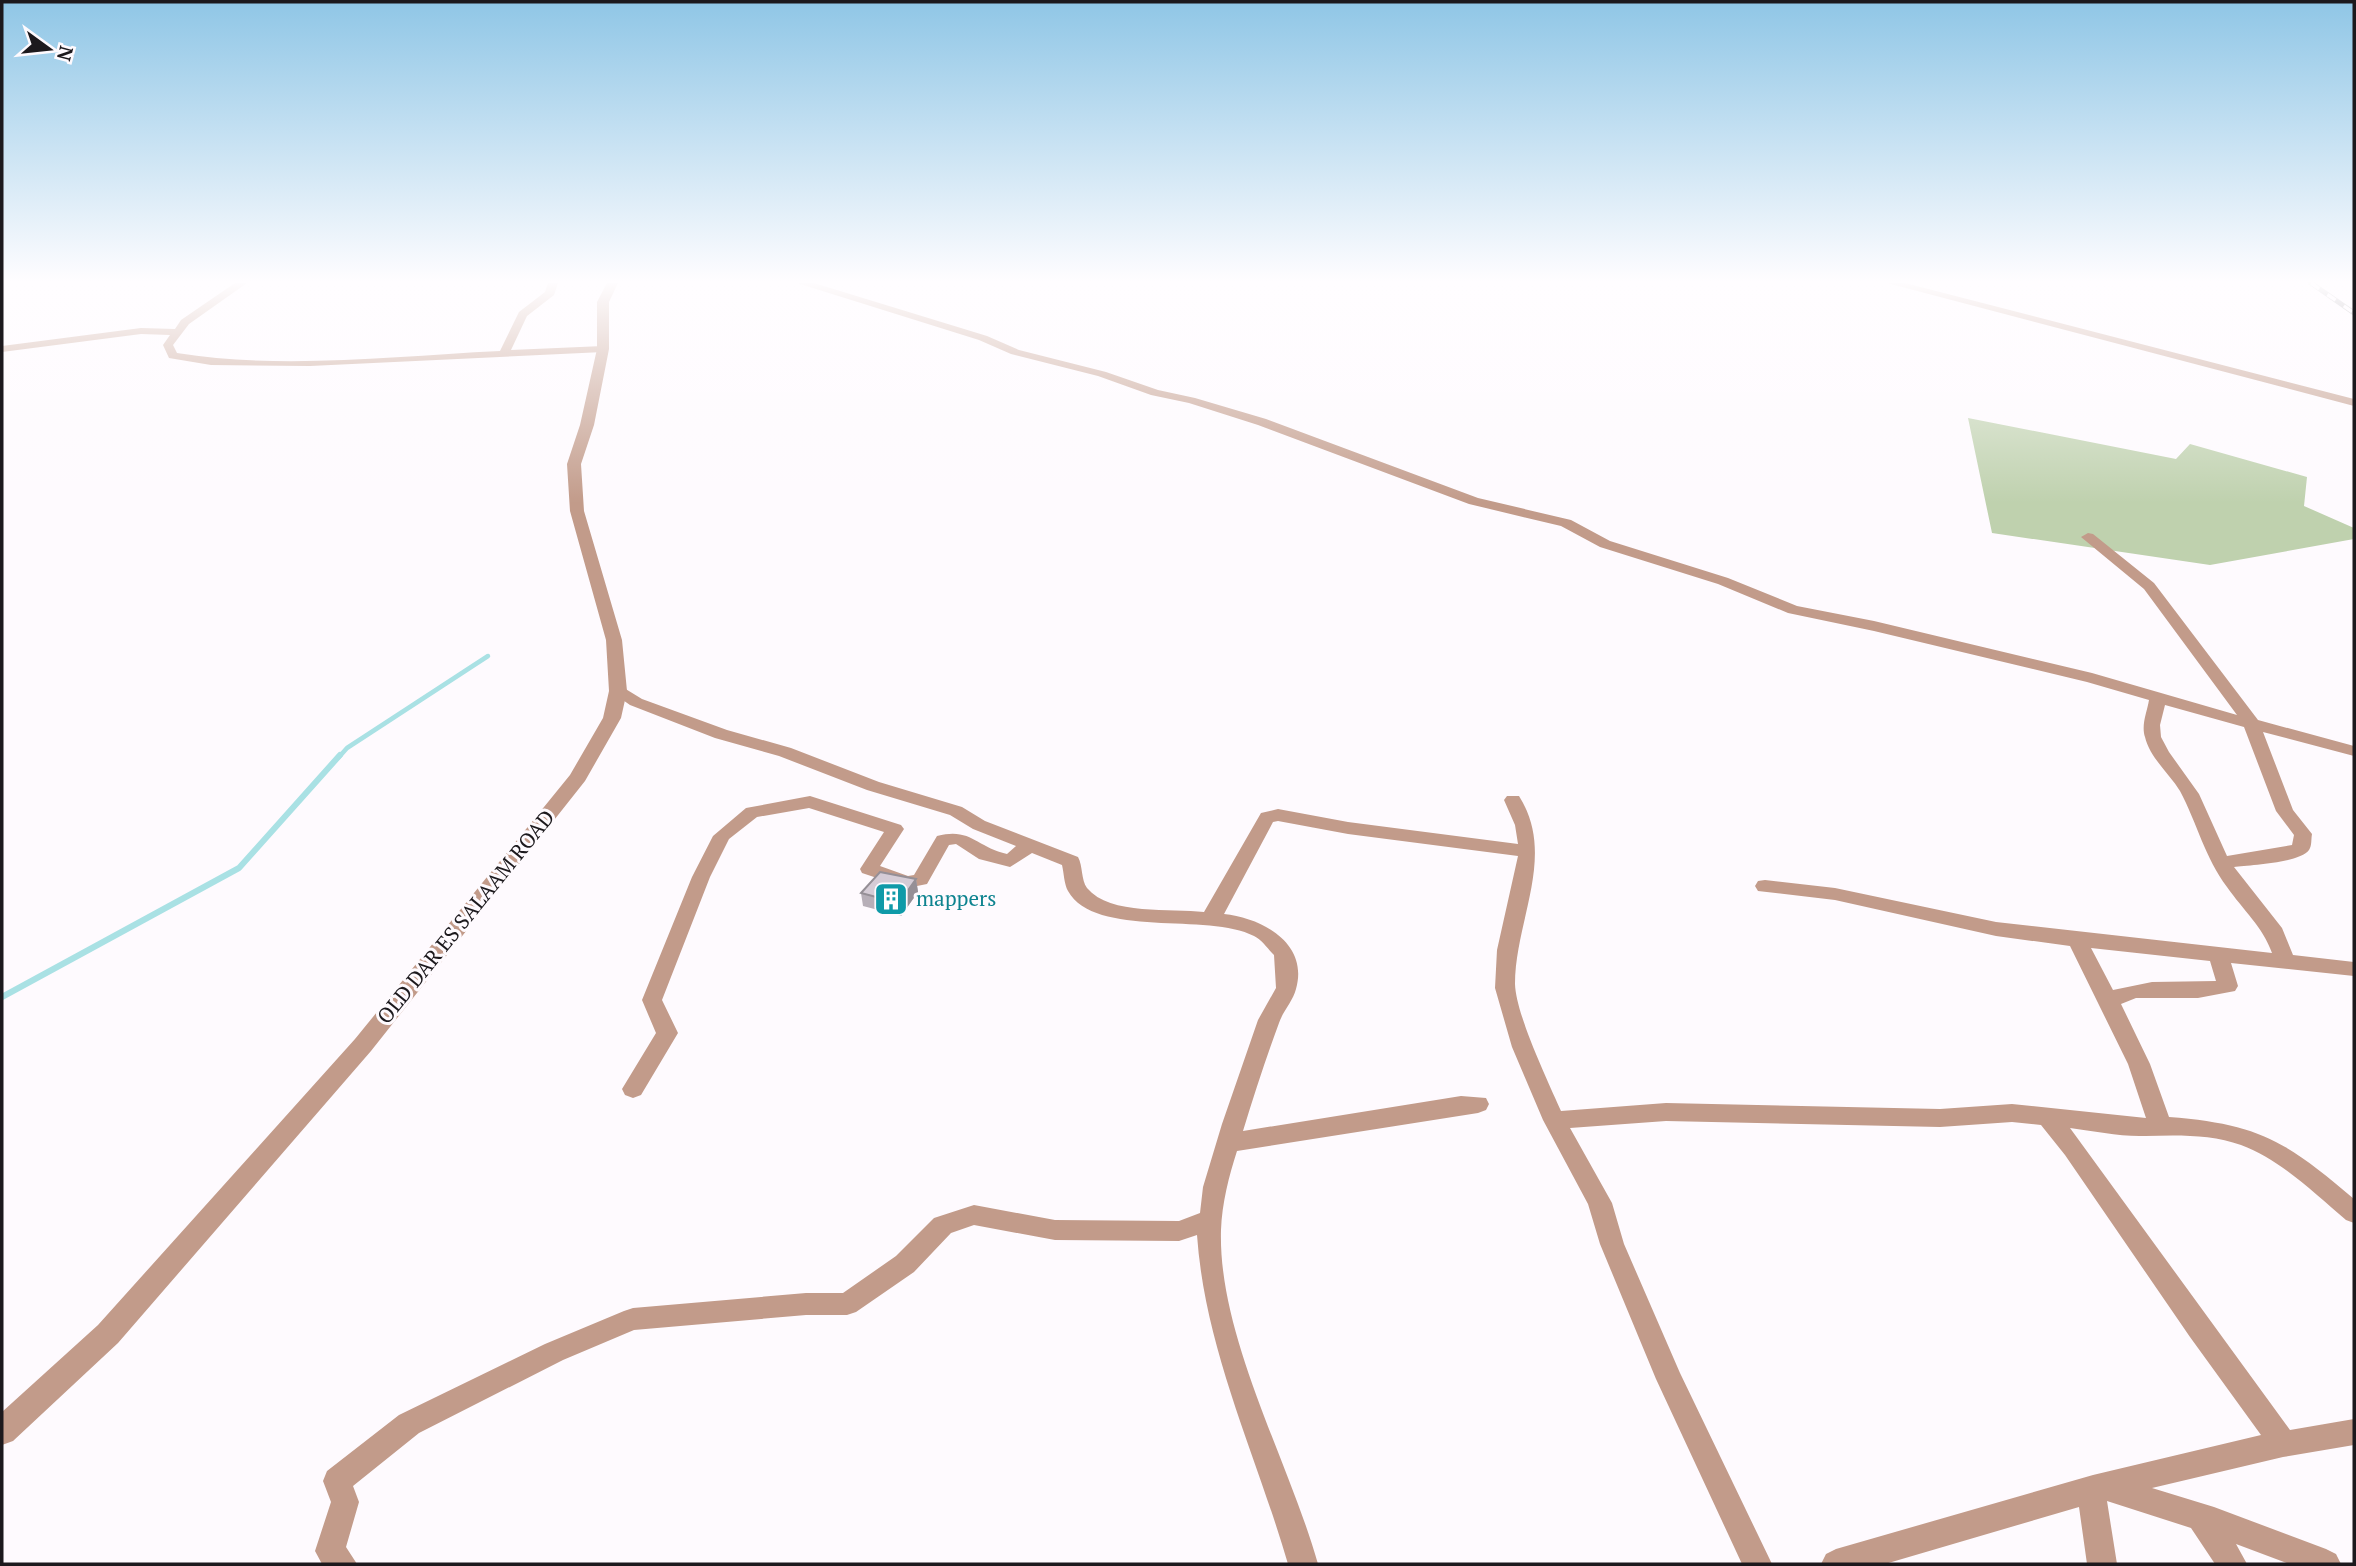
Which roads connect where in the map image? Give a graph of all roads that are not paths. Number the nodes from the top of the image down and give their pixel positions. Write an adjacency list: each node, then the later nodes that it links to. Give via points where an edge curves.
1 (173, 356): 2 (street, via 310,363)
2 (444, 356)
3 (602, 356): 8 (street, OLD DAR ES SALAAM ROAD, via 574,464 577,511 614,640)
4 (1031, 356): 9 (street, via 1262,422 1474,501 1566,523 1605,544 1723,581 1774,604 2092,678)
5 (2172, 356): 6 (street)
6 (2354, 403)
7 (2088, 537): 10 (street, via 2149,586)
8 (618, 691): 13 (street, via 721,734 956,811 979,825); 31 (street, OLD DAR ES SALAAM ROAD, via 612,718 578,776 363,1045 108,1334)
9 (2158, 698): 10 (street); 15 (street, via 2153,737 2190,794)
10 (2251, 723): 11 (street); 15 (street, via 2285,811 2304,841 2292,853)
11 (2354, 751)
12 (1513, 800): 14 (street)
13 (1031, 844): 17 (street, via 1071,861 1074,886 1097,908); 23 (street, via 1010,861 985,855 958,838 943,840 920,880 907,881 869,869 895,829 810,802 752,811 722,836 701,877 652,1000 667,1033)
14 (1528, 851): 17 (street, via 1267,817); 26 (street, via 1507,950 1505,988 1523,1047)
15 (2222, 863): 20 (street, via 2275,933)
16 (1765, 886): 18 (street, via 1835,894 1996,929)
17 (1213, 918): 28 (street, via 1269,935 1284,953 1286,987 1271,1016)
18 (2077, 940): 19 (street); 22 (street)
19 (2218, 955): 20 (street); 22 (street, via 2228,986 2197,992 2138,990 2121,993)
20 (2285, 962): 21 (street)
21 (2354, 969)
22 (2108, 1002): 27 (street, via 2142,1072)
23 (632, 1089)
24 (1478, 1104): 28 (street)
25 (2047, 1116): 26 (street, via 1666,1112); 27 (street); 33 (street)
26 (1554, 1120): 38 (street, via 1600,1203 1612,1244 1669,1379)
27 (2158, 1125): 29 (street, via 2249,1139 2304,1172)
28 (1229, 1143): 30 (street)
29 (2354, 1213)
30 (1209, 1220): 36 (street, via 1179,1231 1135,1232 1055,1230 974,1215 943,1226 905,1264 847,1304 633,1319 554,1352 409,1424 337,1481 345,1502 330,1551); 37 (street, via 1216,1299)
31 (2, 1431)
32 (2354, 1432): 33 (street)
33 (2285, 1445): 34 (street)
34 (2097, 1488): 35 (street); 39 (street); 40 (street)
35 (2200, 1516): 41 (street); 42 (street)
36 (342, 1564)
37 (1303, 1564)
38 (1757, 1564)
39 (1836, 1564)
40 (2102, 1564)
41 (2232, 1564)
42 (2326, 1564)

